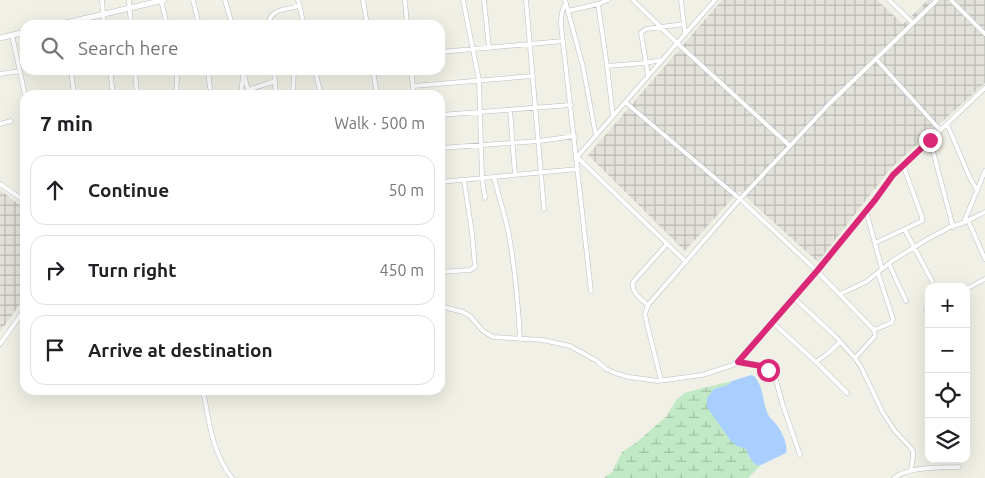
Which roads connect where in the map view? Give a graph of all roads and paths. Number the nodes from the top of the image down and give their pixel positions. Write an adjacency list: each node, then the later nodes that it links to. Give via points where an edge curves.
1 (102, 0): 24 (street)
2 (129, 0): 22 (street)
3 (162, 0): 22 (street); 28 (street)
4 (193, 0): 29 (street)
5 (226, 0): 30 (street)
6 (298, 0): 21 (street)
7 (363, 0): 33 (street)
8 (405, 0): 34 (street)
9 (463, 0): 47 (street)
10 (484, 0): 46 (street)
11 (526, 0): 45 (street)
12 (608, 0): 20 (street)
13 (633, 0): 37 (street)
14 (681, 0): 36 (street)
15 (715, 0): 39 (street)
16 (890, 0): 35 (street)
17 (937, 0): 35 (street)
18 (951, 0): 40 (street)
19 (565, 1): 23 (street); 43 (street, via 561,15)
20 (598, 4): 23 (street); 52 (street)
21 (300, 6): 31 (street, via 275,12); 32 (street)
22 (129, 8): 24 (street); 27 (street)
23 (568, 11): 100 (street)
24 (103, 14): 25 (street); 26 (street)
25 (80, 20)
26 (104, 20)
27 (130, 20)
28 (166, 20)
29 (198, 20)
30 (231, 20)
31 (269, 20)
32 (303, 20)
33 (365, 20)
34 (407, 20)
35 (913, 23): 49 (street)
36 (684, 24): 37 (street); 39 (street)
37 (660, 27): 44 (street); 51 (street, via 641,33)
38 (20, 34): 41 (street)
39 (685, 34): 44 (street)
40 (985, 34)
41 (12, 36): 42 (street); 53 (street)
42 (0, 38)
43 (563, 41): 45 (street); 89 (street)
44 (677, 43): 50 (street); 105 (street)
45 (530, 44): 46 (street); 69 (street)
46 (489, 48): 47 (street)
47 (473, 49): 48 (street); 70 (street)
48 (445, 52)
49 (876, 59): 98 (street); 105 (street)
50 (662, 60): 51 (street); 68 (street)
51 (646, 63): 52 (street); 68 (street)
52 (607, 66): 94 (street)
53 (20, 71): 54 (street)
54 (0, 74)
55 (21, 75): 75 (street)
56 (72, 75): 76 (street)
57 (111, 75): 77 (street)
58 (135, 75): 78 (street)
59 (176, 75): 79 (street)
60 (209, 75): 73 (street)
61 (243, 75): 80 (street)
62 (244, 75): 81 (street)
63 (274, 75): 71 (street)
64 (294, 75): 84 (street)
65 (316, 75): 85 (street)
66 (374, 75): 86 (street)
67 (412, 75): 72 (street)
68 (648, 75): 88 (street)
69 (533, 76): 70 (street); 90 (street)
70 (479, 80): 72 (street); 92 (street)
71 (275, 81): 82 (street); 83 (street)
72 (413, 86): 87 (street)
73 (210, 88)
74 (985, 88): 97 (street)
75 (24, 90)
76 (73, 90)
77 (112, 90)
78 (137, 90)
79 (176, 90)
80 (241, 90)
81 (247, 90)
82 (255, 90)
83 (276, 90)
84 (293, 90)
85 (320, 90)
86 (376, 90)
87 (413, 90)
88 (625, 102): 94 (street); 121 (street)
89 (571, 105): 90 (street); 99 (street)
90 (536, 107): 91 (street); 102 (street)
91 (510, 110): 92 (street); 103 (street)
92 (480, 112): 93 (street); 104 (street)
93 (445, 115)
94 (612, 116): 100 (street)
95 (11, 121): 96 (street)
96 (0, 124)
97 (947, 124): 98 (street); 118 (street)
98 (940, 130): 101 (street)
99 (575, 136): 102 (street); 107 (street)
100 (596, 136): 107 (street)
101 (930, 140): 108 (street); 127 (street)
102 (539, 141): 103 (street); 111 (street)
103 (513, 142): 104 (street); 112 (street)
104 (480, 144): 106 (street); 114 (street)
105 (790, 146): 121 (street)
106 (445, 148)
107 (577, 157): 109 (street); 130 (street)
108 (903, 165): 123 (street); 128 (street, via 922,217 920,223)
109 (578, 169): 111 (street); 142 (street)
110 (985, 171): 118 (street)
111 (542, 172): 112 (street); 122 (street)
112 (515, 175): 113 (street)
113 (494, 177): 114 (street); 151 (street, via 512,253)
114 (482, 178): 115 (street); 120 (street)
115 (464, 180): 116 (street); 137 (street, via 475,267 473,270)
116 (445, 182)
117 (0, 184): 119 (street)
118 (977, 190): 126 (street)
119 (20, 198)
120 (485, 198)
121 (740, 199): 133 (street); 136 (street)
122 (544, 209)
123 (866, 211): 129 (street); 136 (street)
124 (985, 212): 125 (street)
125 (968, 220): 126 (street); 132 (street)
126 (963, 223): 127 (street)
127 (952, 226): 131 (street)
128 (905, 230): 129 (street); 131 (street)
129 (875, 243): 135 (street)
130 (667, 244): 133 (street); 146 (street, via 632,285 634,292)
131 (914, 248): 134 (street); 140 (street)
132 (985, 259)
133 (686, 262): 146 (street)
134 (889, 264): 135 (street); 145 (street)
135 (882, 269): 138 (street)
136 (817, 271): 143 (street); 144 (street)
137 (445, 272)
138 (878, 273): 143 (street); 150 (street, via 893,319)
139 (985, 279): 141 (street)
140 (932, 281)
141 (970, 287)
142 (592, 291)
143 (840, 294): 150 (street)
144 (794, 298): 149 (street); 152 (street)
145 (906, 301)
146 (648, 305): 157 (street, via 645,314)
147 (445, 307): 151 (street, via 470,316 483,332 493,337)
148 (20, 316): 153 (street)
149 (772, 322): 155 (street); 156 (street)
150 (874, 330): 154 (street, via 876,336)
151 (520, 339): 157 (street, via 570,346 615,373)
152 (840, 342): 154 (street); 156 (street)
153 (0, 344)
154 (855, 358): 162 (street, via 887,419 913,451)
155 (738, 362): 157 (street, via 702,375); 160 (street, via 761,366 772,374)
156 (816, 362): 158 (street)
157 (661, 380)
158 (847, 393)
159 (204, 395): 163 (street, via 213,440 224,468)
160 (800, 455)
161 (959, 467): 162 (street)
162 (911, 470): 164 (street)
163 (232, 478)
164 (894, 478)

